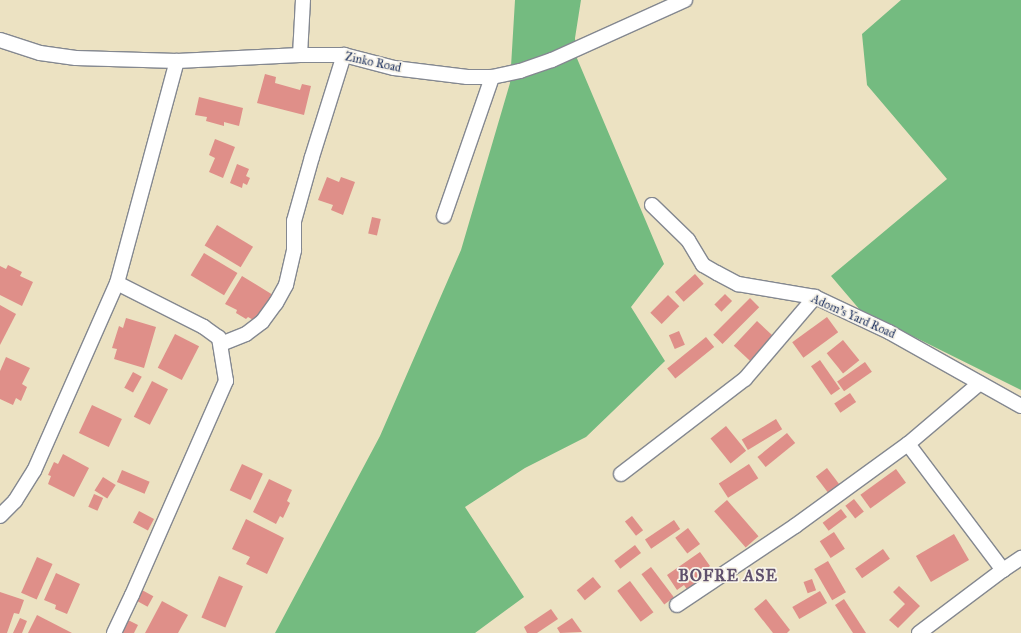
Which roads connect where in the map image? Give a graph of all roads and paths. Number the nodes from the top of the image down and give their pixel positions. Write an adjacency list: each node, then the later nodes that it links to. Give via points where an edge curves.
1 (303, 0): 4 (street)
2 (685, 0): 7 (street, Zinko Road, via 552,60)
3 (0, 40): 6 (street, Zinko Road, via 40,53 76,58)
4 (300, 55): 5 (street, Zinko Road); 6 (street, Zinko Road)
5 (344, 55): 7 (street, Zinko Road, via 394,68 467,77); 12 (street, via 294,221 294,250 286,285 262,322 246,334)
6 (177, 61): 10 (street)
7 (492, 77): 9 (street)
8 (652, 205): 11 (street, Adom's Yard Road, via 688,240 703,265 717,274 738,284)
9 (444, 216)
10 (117, 283): 12 (street, via 204,327 219,338); 17 (street, via 34,470 15,501)
11 (815, 297): 13 (street, Adom's Yard Road, via 889,332); 16 (street, via 744,378)
12 (221, 344): 21 (street, via 226,381)
13 (980, 383): 14 (street, Adom's Yard Road); 15 (street)
14 (1021, 406)
15 (908, 444): 19 (street); 20 (street, via 795,526)
16 (621, 474)
17 (0, 516)
18 (1021, 558): 19 (street)
19 (1003, 570): 22 (street)
20 (677, 605)
21 (114, 633)
22 (919, 633)

